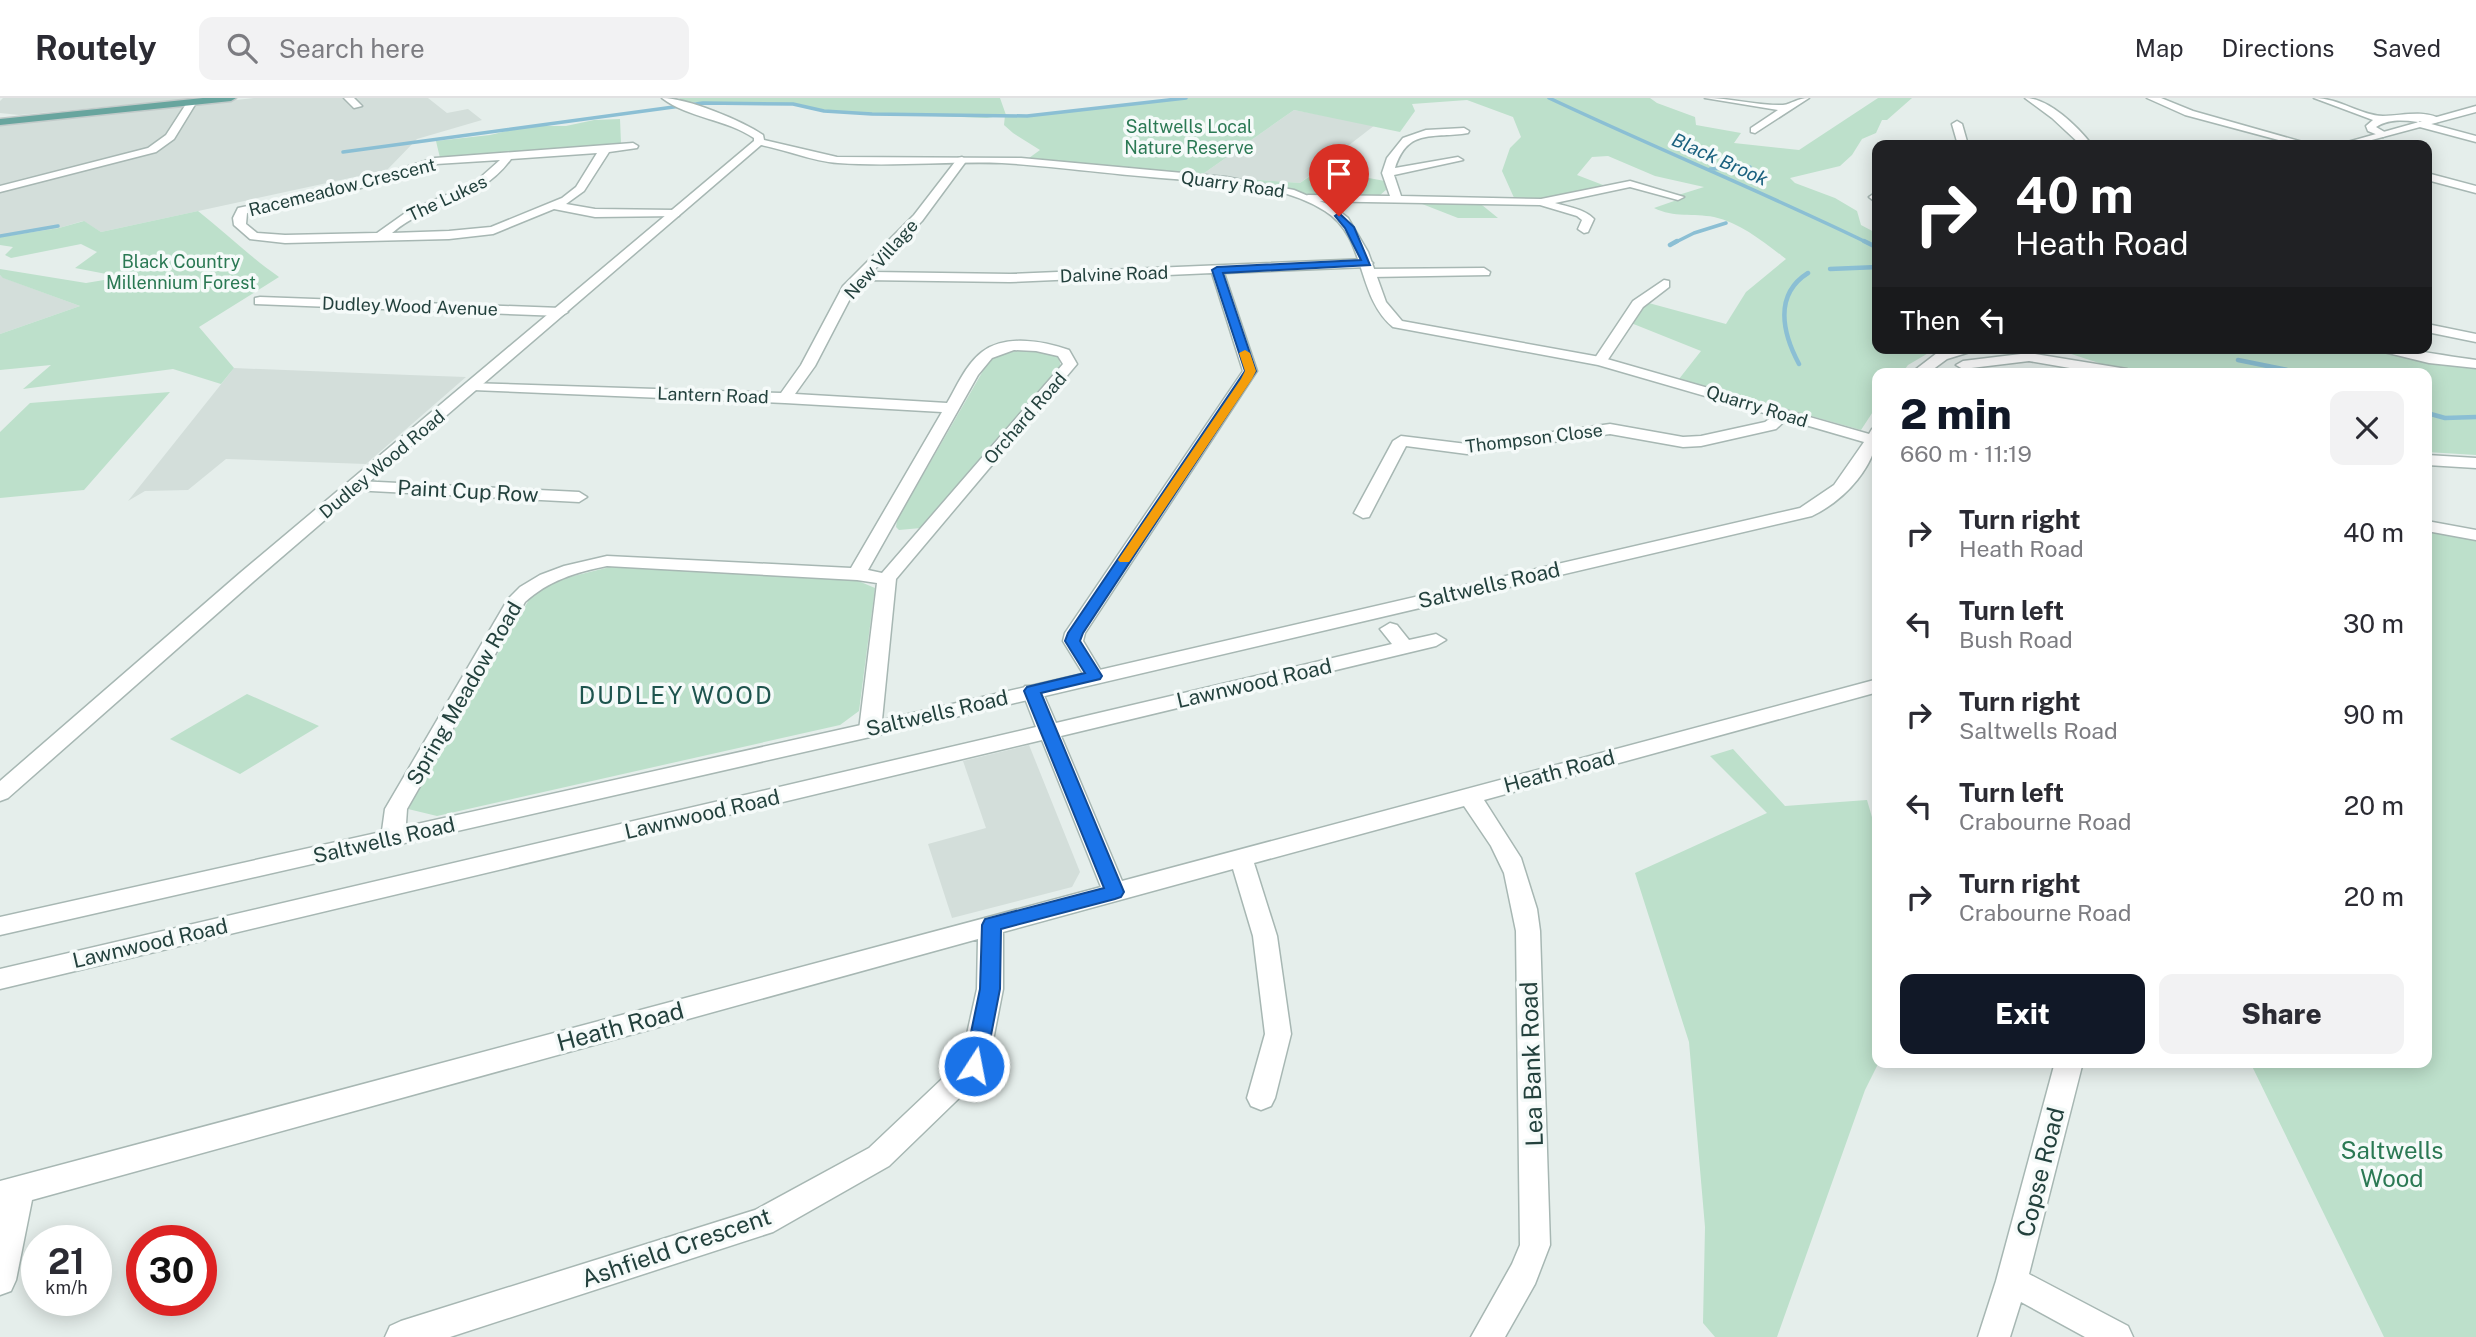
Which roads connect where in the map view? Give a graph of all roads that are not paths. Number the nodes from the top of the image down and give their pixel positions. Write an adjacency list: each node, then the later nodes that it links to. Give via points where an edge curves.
1 (231, 98): 9 (main road)
2 (349, 98): 10 (street)
3 (1710, 98): 11 (street)
4 (1804, 98): 11 (street)
5 (2030, 98): 24 (street)
6 (2151, 98): 25 (street)
7 (2319, 98): 13 (street)
8 (672, 101): 21 (street, Quarry Road, via 743,126)
9 (191, 103): 15 (main road); 34 (street, via 170,137 152,150)
10 (357, 106)
11 (1787, 108): 18 (street)
12 (2476, 109): 14 (street)
13 (2382, 120): 14 (street); 20 (street, via 2371,129)
14 (2437, 120): 17 (street)
15 (0, 122)
16 (1957, 124): 23 (street)
17 (2420, 124): 20 (street); 22 (street)
18 (1755, 130)
19 (1464, 131): 32 (street, via 1410,135)
20 (2383, 134): 26 (street)
21 (758, 139): 30 (street, Quarry Road, via 832,160); 41 (street, Dudley Wood Road)
22 (2476, 139)
23 (1962, 140)
24 (2082, 140)
25 (2289, 140)
26 (2361, 140)
27 (633, 146): 28 (street, Racemeadow Crescent)
28 (605, 149): 29 (street, Racemeadow Crescent); 40 (street, Racemeadow Crescent, via 580,189)
29 (508, 156): 43 (street, The Lukes, via 483,185 409,215); 43 (street, Racemeadow Crescent, via 435,161 344,190 242,210 239,218 240,225 254,236 271,239)
30 (961, 160): 37 (street, Quarry Road, via 1237,182); 47 (street, New Village, via 918,218)
31 (1458, 160): 32 (street)
32 (1388, 173): 38 (street)
33 (2432, 177): 35 (street)
34 (0, 188)
35 (2476, 190)
36 (1678, 197): 39 (street, via 1630,184)
37 (1308, 198): 38 (street); 44 (street, Quarry Road, via 1345,221)
38 (1396, 198): 39 (street)
39 (1541, 202): 42 (street, via 1581,214 1588,219)
40 (552, 205): 41 (street, via 595,213); 43 (street, Racemeadow Crescent, via 493,230)
41 (675, 214): 52 (street, Dudley Wood Road)
42 (1584, 229)
43 (381, 236)
44 (1368, 268): 45 (street, Dalvine Road); 46 (street, Dalvine Road); 57 (street, Quarry Road, via 1382,311 1398,324)
45 (1217, 270): 47 (street, Dalvine Road, via 1010,278); 82 (street, via 1250,371 1075,633 1073,641)
46 (1484, 272)
47 (862, 276): 63 (street, New Village, via 848,289 808,366)
48 (1664, 284): 57 (street, via 1638,304)
49 (274, 293): 50 (street)
50 (260, 301): 51 (street); 52 (street, Dudley Wood Avenue)
51 (246, 312)
52 (561, 312): 62 (street, Dudley Wood Road)
53 (2432, 329): 54 (street)
54 (2476, 338)
55 (1950, 354): 60 (street)
56 (2409, 354): 58 (street)
57 (1600, 361): 65 (street, Quarry Road)
58 (2476, 364)
59 (1963, 365): 61 (street, via 2029,357)
60 (1925, 368)
61 (2087, 368)
62 (473, 386): 63 (street, Lantern Road); 70 (street, Dudley Wood Road)
63 (785, 398): 64 (street, Lantern Road)
64 (952, 408): 74 (street, Orchard Road); 76 (street, Orchard Road, via 988,354 1038,346 1055,349 1068,358 1070,364 1056,382)
65 (1784, 414): 66 (street, Quarry Road); 72 (street, Thompson Close, via 1770,426 1701,442 1609,429 1467,449 1401,441)
66 (1872, 435)
67 (1872, 441): 82 (street, Saltwells Road, via 1837,494 1806,512)
68 (2432, 460): 69 (street)
69 (2476, 463)
70 (358, 486): 71 (street, Paint Cup Row); 87 (street, Dudley Wood Road)
71 (579, 497)
72 (1363, 513)
73 (2432, 527): 75 (street)
74 (883, 533): 76 (street); 77 (street, Orchard Road)
75 (2476, 535)
76 (920, 537): 78 (street, Orchard Road)
77 (857, 574): 78 (street); 89 (street, Spring Meadow Road, via 624,560 580,566 527,589 396,809)
78 (887, 579): 85 (street)
79 (1390, 629): 81 (street)
80 (1436, 640): 81 (street, Lawnwood Road)
81 (1404, 647): 86 (street, Lawnwood Road)
82 (1094, 676): 84 (street, Saltwells Road)
83 (1872, 687): 88 (street, Heath Road)
84 (1032, 691): 85 (street, Saltwells Road); 86 (street)
85 (870, 730): 89 (street, Saltwells Road)
86 (1049, 732): 91 (street); 94 (street, Lawnwood Road)
87 (0, 793)
88 (1468, 795): 90 (street, Heath Road); 101 (street, Lea Bank Road, via 1521,882 1528,931 1535,1245)
89 (393, 838): 93 (street, Saltwells Road)
90 (1241, 858): 91 (street, Heath Road); 96 (street, via 1265,936 1278,1034)
91 (1115, 892): 92 (street, Heath Road)
92 (991, 925): 97 (street, Heath Road); 100 (street, Ashfield Crescent, via 990,989 974,1066 879,1157 762,1222)
93 (0, 926)
94 (0, 979)
95 (2066, 1068): 99 (street, Copse Road)
96 (1261, 1098)
97 (10, 1192): 98 (street)
98 (0, 1280)
99 (2012, 1282): 102 (street, Copse Road); 103 (street)
100 (401, 1337)
101 (1487, 1337)
102 (1994, 1337)
103 (2117, 1337)

